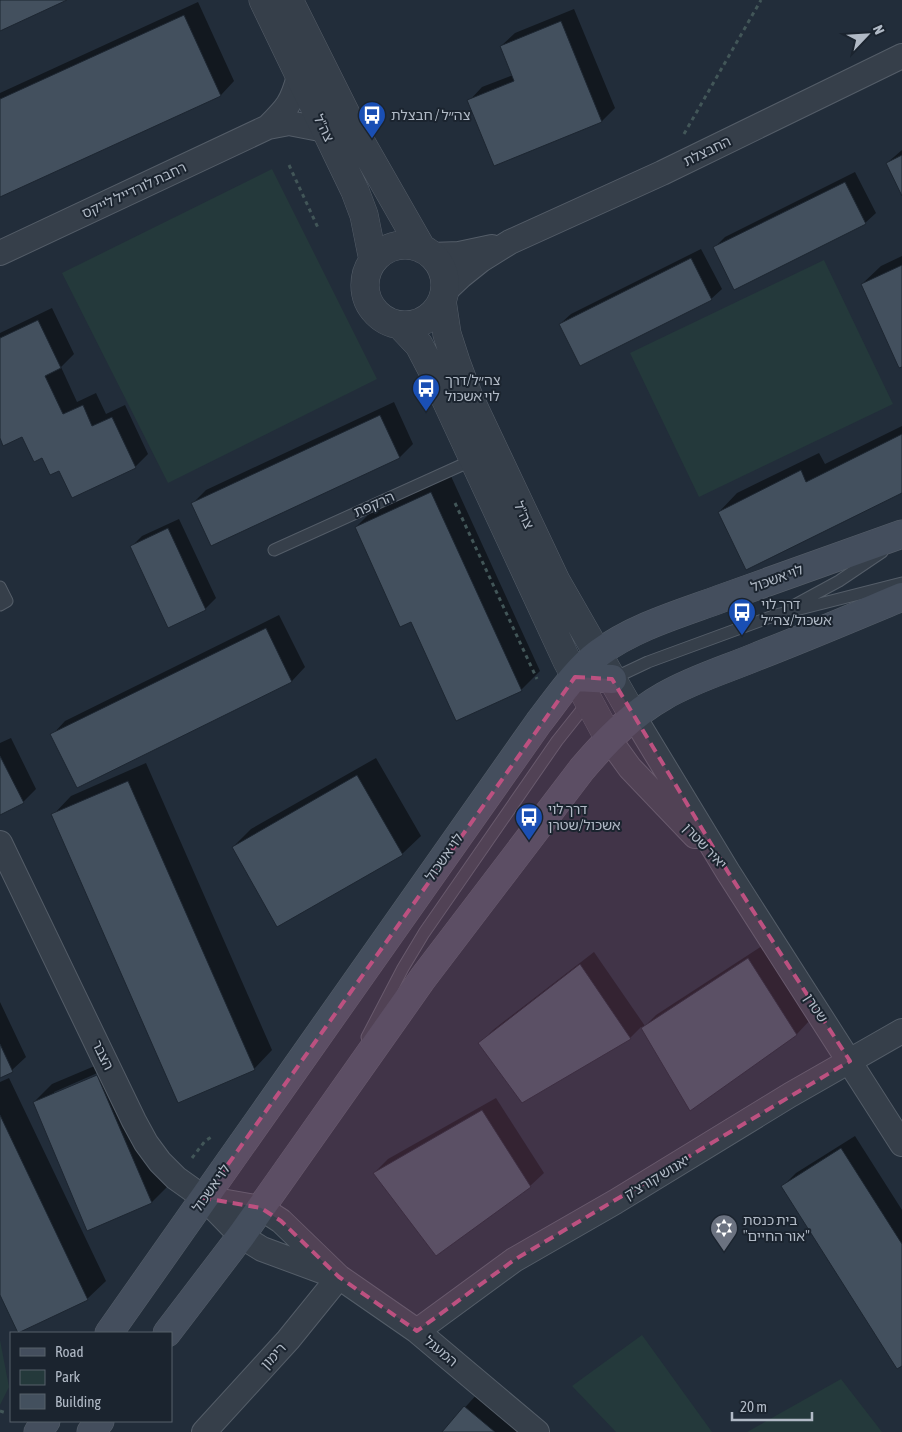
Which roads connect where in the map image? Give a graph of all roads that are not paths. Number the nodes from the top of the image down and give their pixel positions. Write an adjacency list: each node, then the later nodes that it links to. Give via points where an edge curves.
1 (263, 0): 4 (street, צה"ל)
2 (290, 0): 8 (street, צה"ל, via 354,130)
3 (902, 56): 7 (street, החבצלת, via 662,173)
4 (298, 76): 5 (street, רחבת לורדייל לייקס, via 294,95); 6 (street, צה"ל)
5 (268, 127): 6 (street, רחבת לורדייל לייקס, via 289,123); 9 (street, רחבת לורדייל לייקס)
6 (325, 130): 10 (street, צה"ל, via 364,215)
7 (510, 242): 8 (street, via 459,254); 11 (street, via 461,276)
8 (426, 252): 10 (street, via 402,245 381,252); 11 (street, via 438,262 443,272)
9 (0, 253)
10 (373, 260): 12 (street, via 365,277 366,297 375,314)
11 (443, 297): 12 (street, via 426,320); 21 (street, צה"ל, via 447,334 469,397 556,581)
12 (401, 326): 13 (street, צה"ל, via 419,345)
13 (473, 460): 15 (lane, הרקפת); 22 (street, צה"ל)
14 (902, 536): 20 (lane, via 839,581); 21 (main road, לוי אשכול, via 714,601 635,632)
15 (274, 550)
16 (902, 583): 20 (lane)
17 (0, 587): 19 (lane, via 7,602)
18 (902, 597): 25 (main road, via 686,685 663,696)
19 (0, 605)
20 (776, 615): 23 (lane, via 648,662)
21 (597, 655): 22 (main road, לוי אשכול); 23 (street, צה"ל)
22 (575, 677): 23 (main road); 24 (street, יאיר שטרן); 33 (main road, לוי אשכול)
23 (612, 680): 24 (lane); 25 (street, צה"ל)
24 (588, 702): 26 (street, יאיר שטרן); 31 (lane, via 424,933)
25 (634, 717): 26 (main road); 28 (street, יאיר שטרן)
26 (609, 739): 28 (street, יאיר שטרן, via 630,768); 31 (main road, via 582,769 434,962)
27 (0, 843): 33 (street, הצבר, via 146,1143 176,1178)
28 (728, 872): 30 (street, שטרן)
29 (902, 1031): 30 (street, יאנוש קורצ'ק)
30 (850, 1061): 32 (street, שטרן); 37 (street, יאנוש קורצ'ק, via 514,1260)
31 (326, 1113): 34 (main road)
32 (902, 1144)
33 (204, 1198): 34 (street, הצבר); 35 (street, המעגל); 38 (main road, לוי אשכול)
34 (261, 1208): 35 (main road); 36 (street, המעגל, via 281,1221)
35 (242, 1236): 36 (street, המעגל, via 262,1249); 39 (main road)
36 (339, 1277): 37 (street, המעגל); 42 (street, רימון, via 288,1340)
37 (417, 1331): 43 (street, המעגל)
38 (110, 1332)
39 (168, 1332)
40 (99, 1422): 41 (main road)
41 (91, 1432)
42 (204, 1432)
43 (537, 1432)

